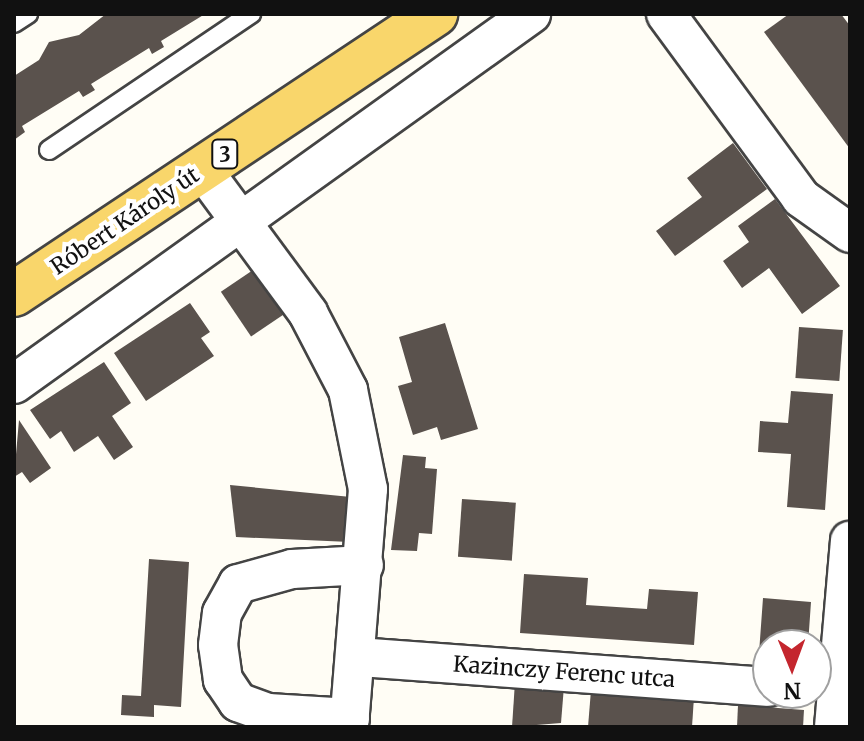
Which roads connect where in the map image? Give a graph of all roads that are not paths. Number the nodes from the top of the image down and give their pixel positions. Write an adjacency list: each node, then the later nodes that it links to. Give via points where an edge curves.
1 (28, 14): 6 (lane)
2 (251, 14): 7 (lane)
3 (435, 14): 8 (main road, Róbert Károly út / 3)
4 (531, 14): 9 (street)
5 (666, 14): 10 (street, via 801,198)
6 (14, 23)
7 (49, 150)
8 (202, 169): 9 (street); 11 (main road, Róbert Károly út / 3)
9 (240, 223): 12 (street); 14 (street, via 308,313 348,390 368,489)
10 (850, 233)
11 (14, 294)
12 (14, 384)
13 (850, 541): 16 (street)
14 (364, 565): 15 (street); 18 (street, via 292,569 238,584 222,613 218,645 223,680 238,702 268,713)
15 (359, 657): 17 (street, Kazinczy Ferenc utca); 18 (street)
16 (832, 680)
17 (752, 686)
18 (349, 722)

